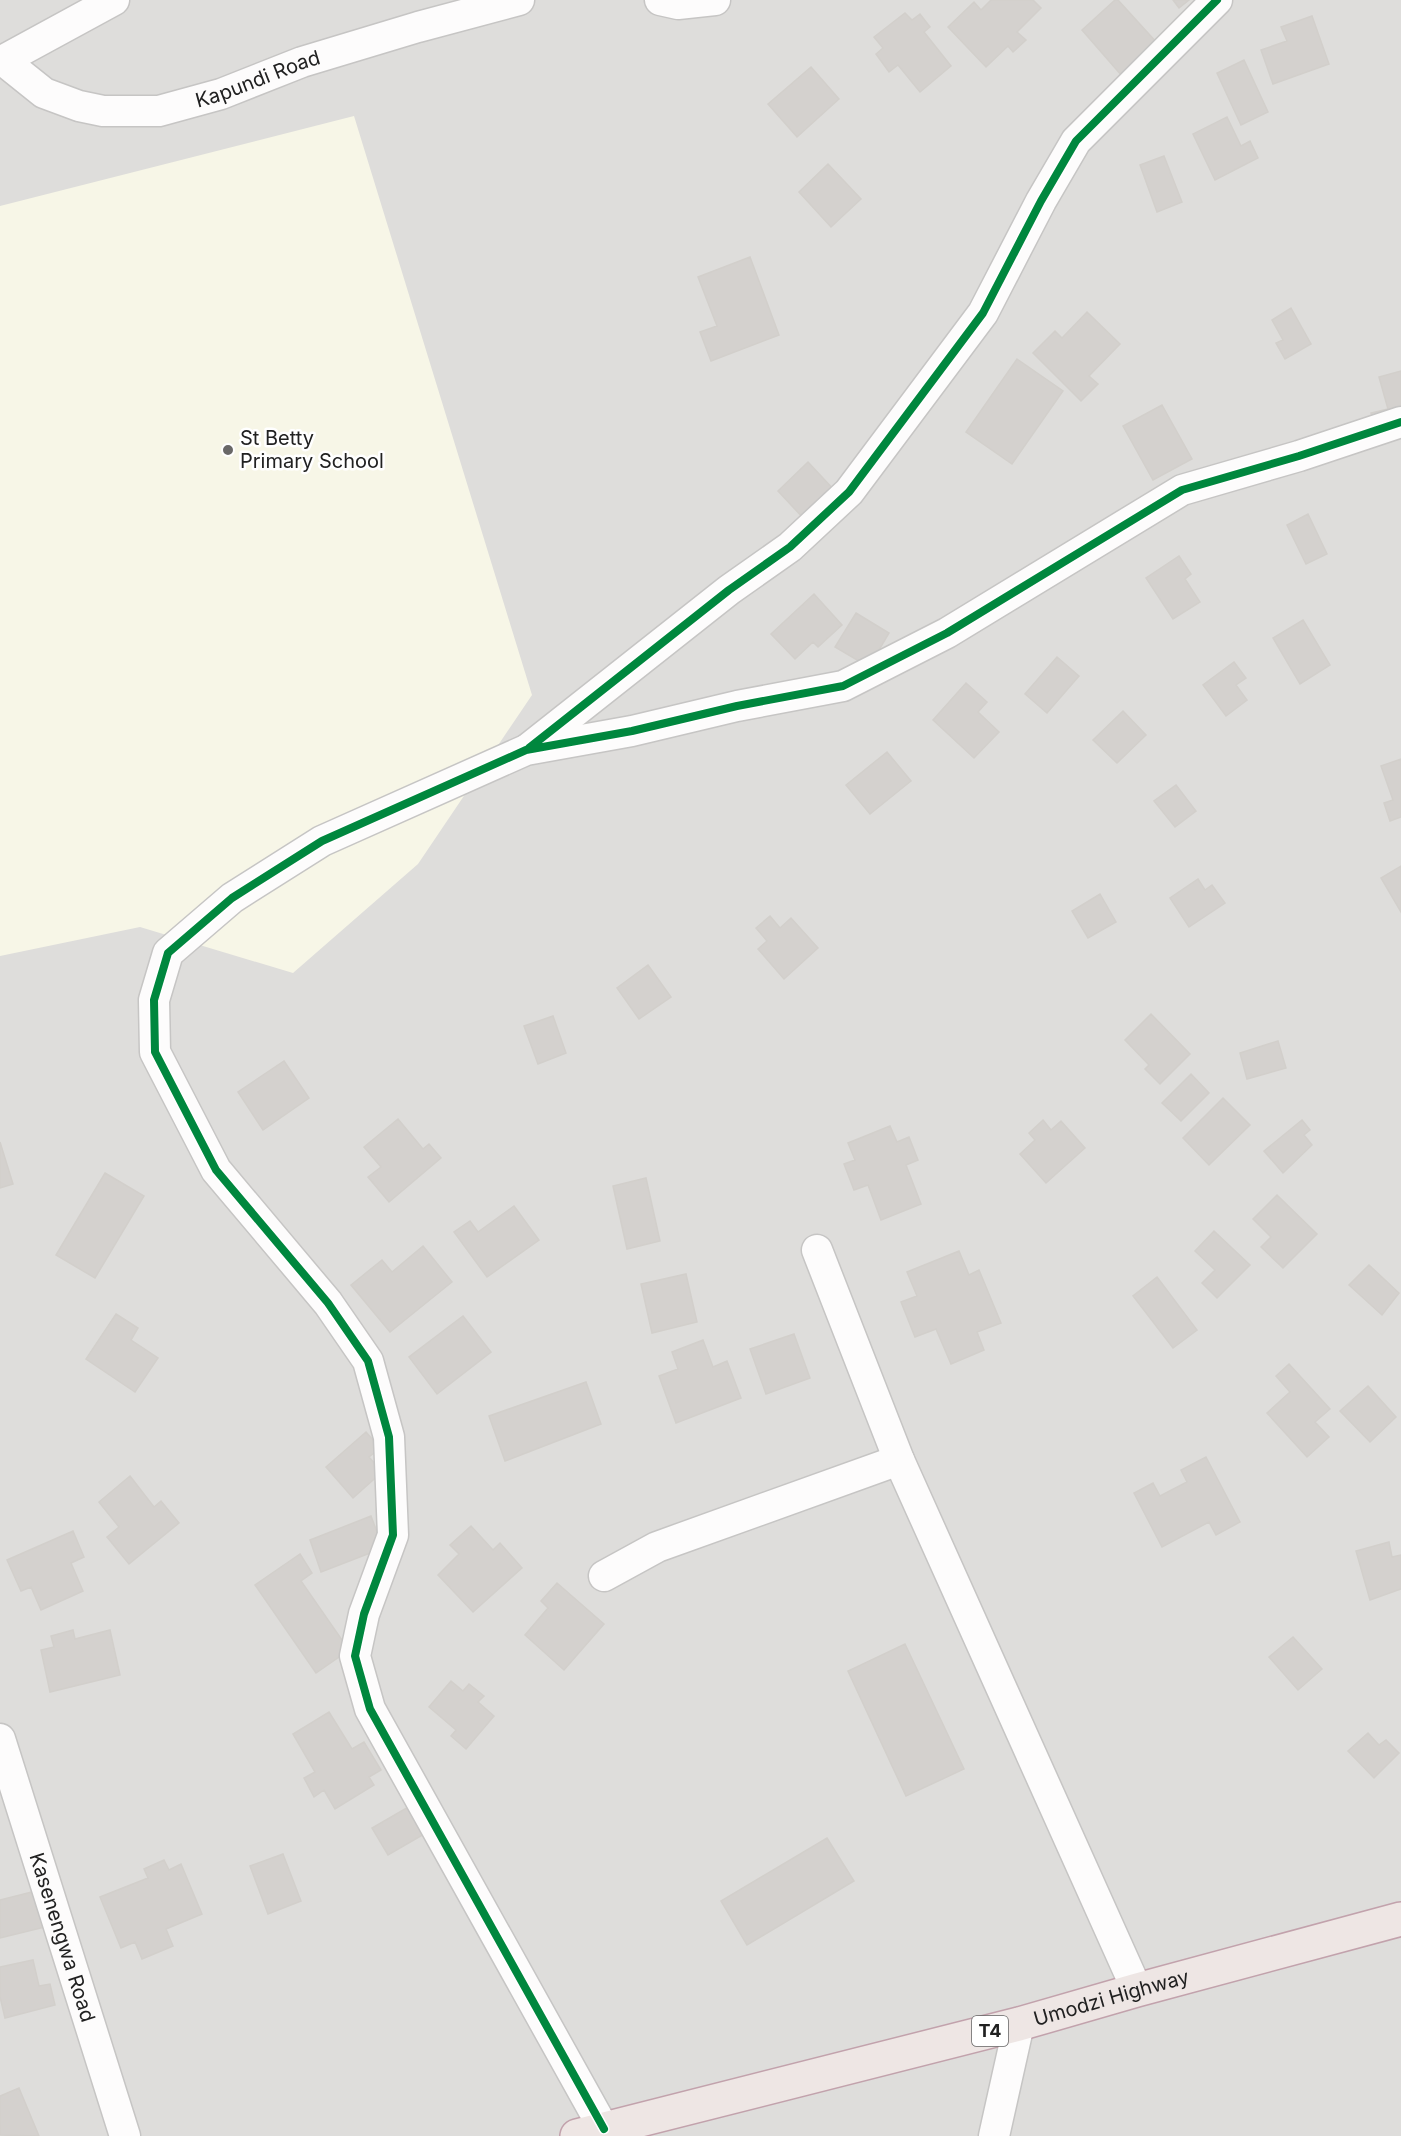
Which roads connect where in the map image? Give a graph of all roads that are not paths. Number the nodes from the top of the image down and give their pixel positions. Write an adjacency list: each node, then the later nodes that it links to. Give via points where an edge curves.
1 (114, 0): 6 (street)
2 (519, 0): 6 (street, Kapundi Road, via 302,62 221,94 159,111 103,111 79,106 44,93)
3 (660, 0): 4 (street, via 678,4)
4 (715, 0)
5 (1217, 0): 8 (street, via 1076,141 983,313 849,492 790,547 729,590)
6 (2, 61)
7 (1401, 422): 8 (street, via 1182,490 947,633 843,686)
8 (526, 750): 16 (street, via 322,841 232,898 168,953 153,1000 155,1052 216,1170 328,1304 368,1361 389,1437 393,1535 364,1614 355,1656 370,1709)
9 (817, 1251): 10 (street)
10 (899, 1460): 11 (street, via 657,1547); 14 (street)
11 (604, 1576)
12 (0, 1739): 17 (street, Kasenengwa Road)
13 (1401, 1919): 14 (highway, Umodzi Highway / T4)
14 (1137, 1990): 15 (highway, Umodzi Highway / T4)
15 (1019, 2024): 16 (highway, Umodzi Highway / T4); 18 (street)
16 (591, 2132)
17 (125, 2136)
18 (994, 2136)

